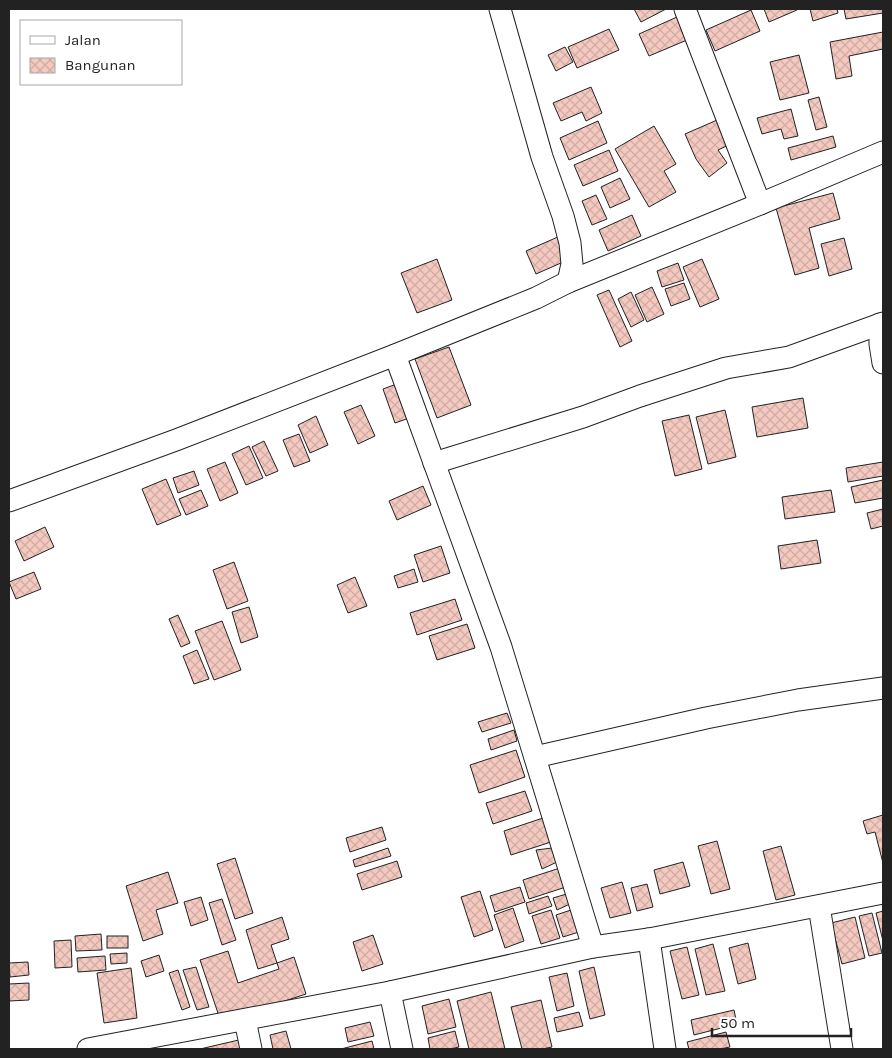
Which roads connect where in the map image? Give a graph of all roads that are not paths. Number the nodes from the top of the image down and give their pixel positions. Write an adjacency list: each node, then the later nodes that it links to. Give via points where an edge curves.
1 (500, 9): 5 (street, via 570,243 572,264)
2 (685, 9): 4 (street)
3 (883, 152): 4 (street)
4 (760, 204): 5 (street)
5 (568, 282): 7 (street)
6 (882, 324): 8 (street, via 880,344); 9 (street, via 789,357 726,368)
7 (395, 355): 9 (street); 10 (street)
8 (883, 363)
9 (434, 463): 12 (street, via 501,647)
10 (9, 501)
11 (883, 688): 12 (street, via 706,718)
12 (535, 757): 16 (street)
13 (883, 893): 14 (street)
14 (819, 906): 15 (street); 23 (street)
15 (649, 939): 16 (street); 22 (street)
16 (593, 947): 17 (street)
17 (390, 992): 18 (street); 21 (street)
18 (245, 1020): 19 (street); 20 (street)
19 (88, 1049)
20 (251, 1049)
21 (402, 1049)
22 (665, 1049)
23 (842, 1049)

